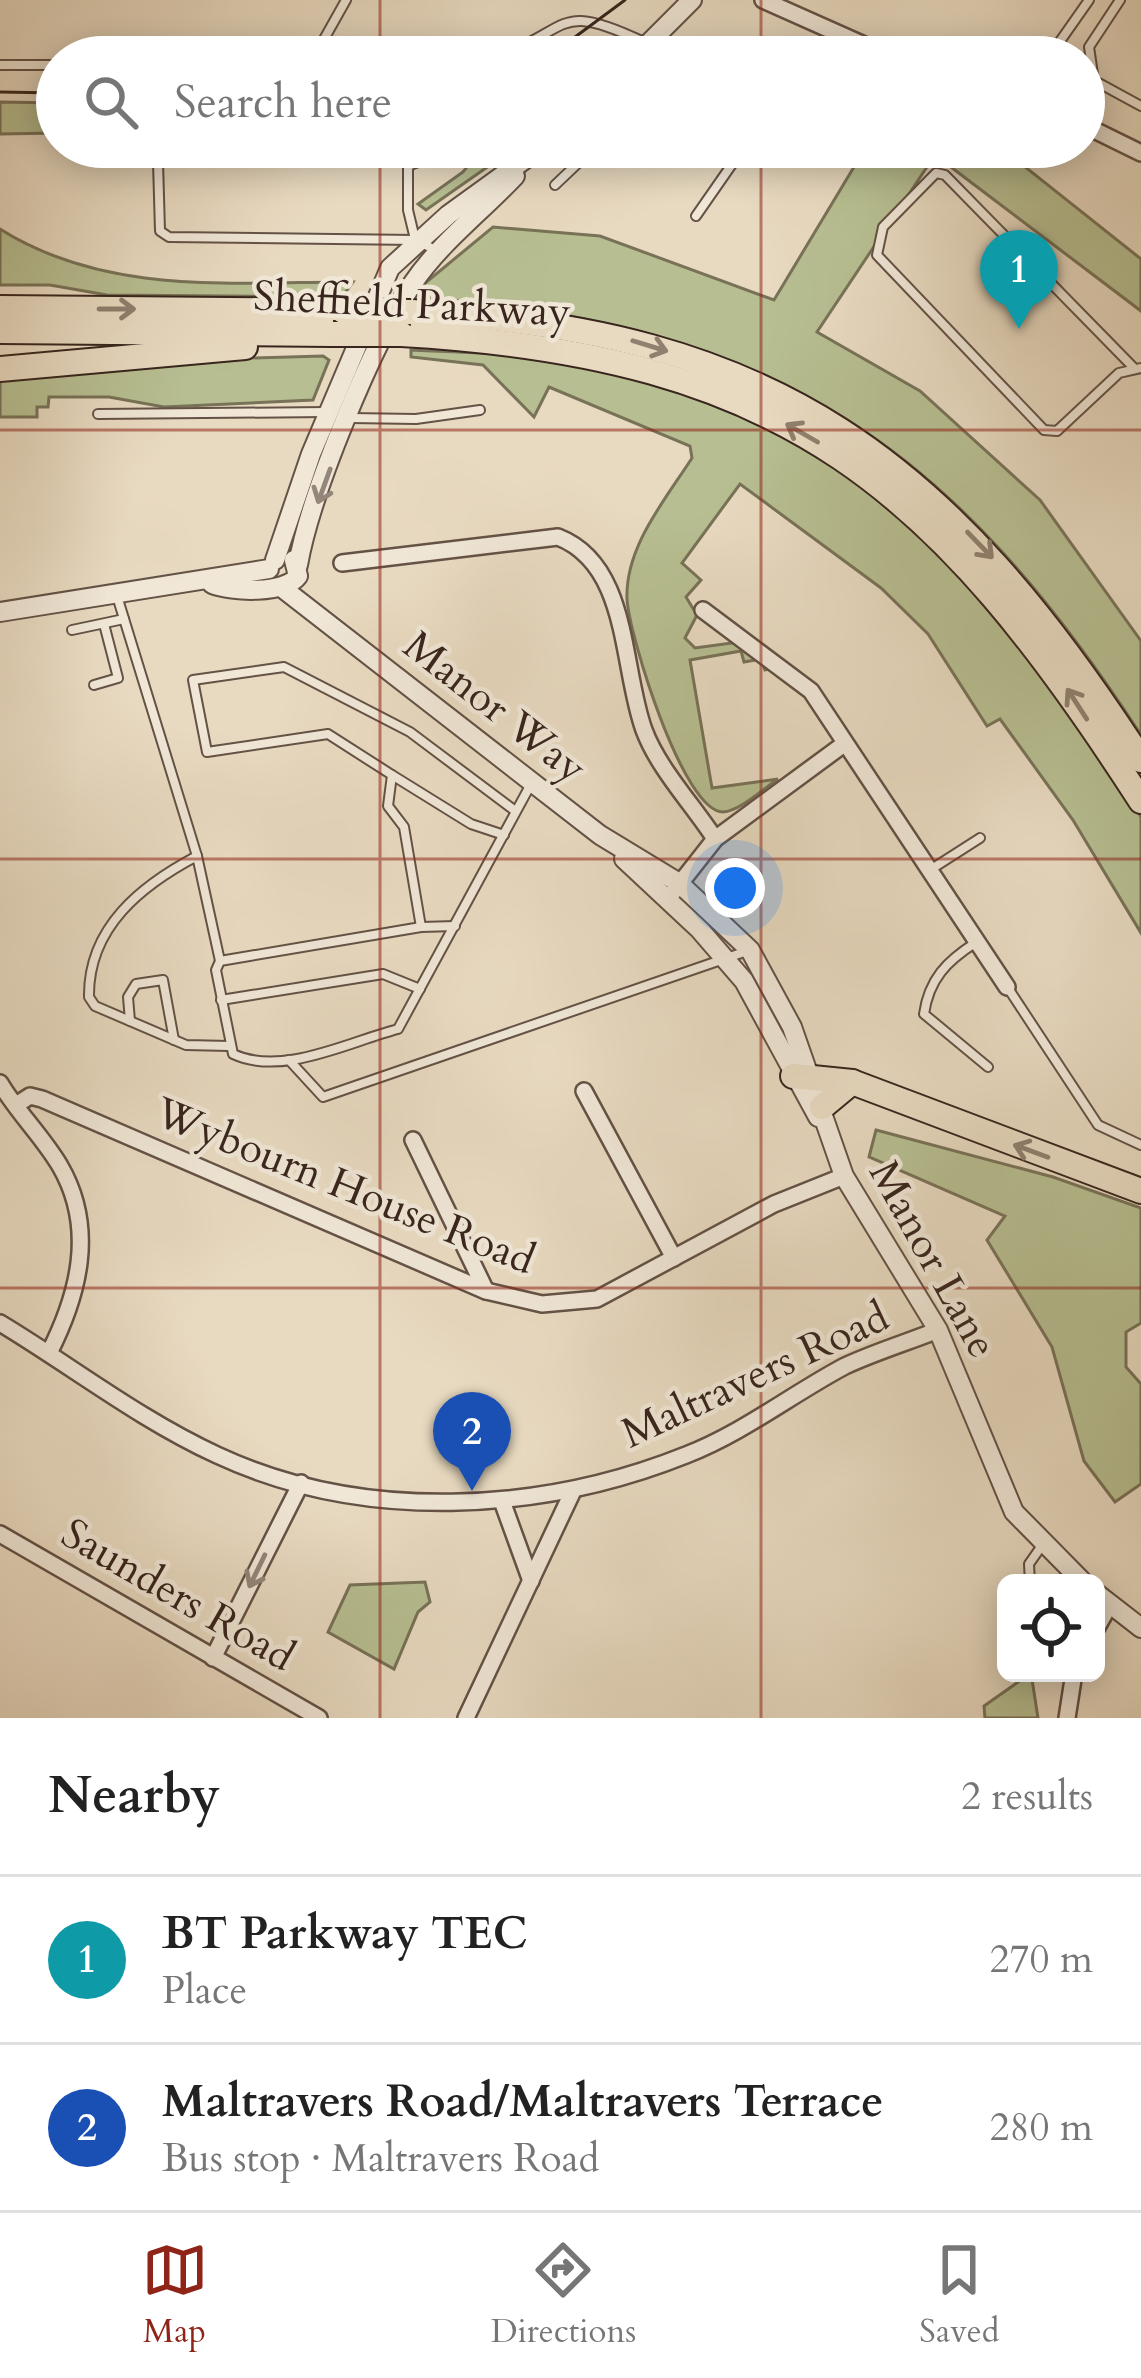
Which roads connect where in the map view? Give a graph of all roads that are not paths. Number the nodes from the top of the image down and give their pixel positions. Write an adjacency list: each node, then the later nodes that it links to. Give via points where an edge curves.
1 (346, 0): 8 (lane)
2 (692, 0): 11 (street)
3 (763, 0): 12 (street)
4 (1089, 0): 13 (lane)
5 (1120, 0): 14 (lane)
6 (579, 8): 9 (lane)
7 (608, 14): 10 (lane)
8 (326, 36)
9 (528, 36)
10 (628, 36)
11 (656, 36)
12 (844, 36)
13 (1064, 36)
14 (1096, 36)
15 (36, 64): 16 (lane)
16 (0, 65)
17 (1105, 86): 18 (lane)
18 (1141, 106)
19 (1105, 135): 20 (street)
20 (1141, 153)
21 (158, 168): 29 (lane, via 160,231 169,237)
22 (409, 168): 29 (lane)
23 (514, 168): 29 (street)
24 (523, 168): 30 (street)
25 (573, 168): 27 (lane)
26 (729, 168): 28 (lane)
27 (555, 185)
28 (696, 216)
29 (416, 240): 30 (lane); 38 (street, via 381,281)
30 (440, 253): 40 (street, via 402,302)
31 (0, 308): 33 (highway, Sheffield Parkway, one-way to 33)
32 (396, 327): 33 (highway, Sheffield Parkway, bridge); 33 (highway, Sheffield Parkway, bridge); 51 (highway, Sheffield Parkway, one-way to 51, via 506,318 629,340 727,372 836,427 913,481 974,538 1052,628); 54 (highway, Sheffield Parkway, one-way to 32, via 984,581 901,501 817,441 696,383 624,362)
33 (336, 328): 34 (highway, Sheffield Parkway); 36 (highway)
34 (0, 331)
35 (1137, 368): 35 (lane, via 1119,373 1057,430 1043,430 877,254 883,227 936,173 945,175)
36 (0, 369)
37 (480, 410): 40 (lane)
38 (327, 412): 39 (lane); 40 (street); 42 (street)
39 (98, 414)
40 (349, 418): 42 (street, one-way to 42)
41 (342, 563): 59 (street, via 558,537 583,547 605,574 645,734)
42 (283, 574): 43 (street); 53 (street, Manor Way, via 346,636)
43 (116, 594): 45 (street); 46 (lane)
44 (703, 610): 50 (street, via 811,691)
45 (0, 611)
46 (124, 619): 47 (lane); 60 (lane)
47 (104, 624): 48 (lane); 49 (lane, via 118,678)
48 (72, 630)
49 (94, 685)
50 (844, 743): 59 (street); 61 (street)
51 (1141, 760)
52 (392, 775): 55 (lane, via 328,734 207,752 193,680 284,667 410,732); 56 (lane); 65 (lane, via 388,806 404,827)
53 (532, 783): 55 (lane); 57 (street, Manor Way)
54 (1141, 801)
55 (514, 810): 56 (lane)
56 (504, 835): 64 (lane)
57 (600, 835): 62 (street, Manor Way); 63 (street, Manor Way)
58 (980, 838): 61 (lane)
59 (715, 839): 62 (street)
60 (197, 856): 69 (lane); 73 (lane, via 134,893 100,947 91,1003)
61 (928, 871): 66 (street)
62 (679, 883): 63 (street); 67 (street, Manor Way)
63 (667, 900): 68 (street, Manor Way)
64 (455, 926): 65 (lane); 71 (lane)
65 (421, 927): 69 (lane)
66 (976, 942): 70 (street); 77 (lane, via 946,962 924,1014)
67 (750, 950): 68 (lane); 78 (street, Manor Lane, via 792,1027)
68 (727, 960): 76 (lane, via 323,1097); 78 (street, Manor Way)
69 (220, 961): 72 (lane)
70 (1007, 987): 85 (lane, via 1098,1125)
71 (420, 988): 72 (lane, via 382,974); 76 (lane, via 398,1028)
72 (220, 1000): 75 (lane)
73 (130, 1021): 74 (lane); 74 (lane, via 136,983 163,980)
74 (173, 1040): 75 (lane)
75 (229, 1046): 76 (lane, via 249,1062)
76 (289, 1060)
77 (988, 1067)
78 (801, 1077): 79 (highway); 83 (street, Manor Lane)
79 (852, 1082): 83 (highway); 87 (highway, one-way to 79)
80 (0, 1083): 82 (street)
81 (584, 1091): 88 (street)
82 (16, 1105): 89 (street, Wybourn House Road, via 42,1099); 92 (street, via 59,1163 79,1222 76,1293)
83 (823, 1117): 86 (street, Manor Lane)
84 (413, 1140): 89 (street)
85 (1141, 1145)
86 (844, 1176): 88 (street, Wybourn House Road); 91 (street, Manor Lane)
87 (1141, 1191)
88 (674, 1258): 89 (street, Wybourn House Road, via 597,1299 542,1304)
89 (486, 1292)
90 (0, 1323): 92 (street, Maltravers Road)
91 (938, 1330): 94 (street, Maltravers Road, via 848,1365 691,1453); 97 (street, Manor Lane, via 1014,1512)
92 (49, 1353): 93 (street, Maltravers Road, via 158,1425)
93 (301, 1483): 95 (street, Maltravers Road, via 364,1496); 103 (street, one-way to 103)
94 (572, 1493): 95 (street, Maltravers Road); 100 (street)
95 (502, 1501): 100 (street)
96 (0, 1534): 103 (street, Saunders Road)
97 (1043, 1544): 98 (lane); 99 (street, Manor Lane)
98 (1030, 1574)
99 (1075, 1574)
100 (531, 1581): 106 (street)
101 (1105, 1601): 102 (street)
102 (1141, 1628)
103 (213, 1658): 105 (street, Saunders Road)
104 (1071, 1682): 107 (street)
105 (320, 1718)
106 (466, 1718)
107 (1067, 1718)

